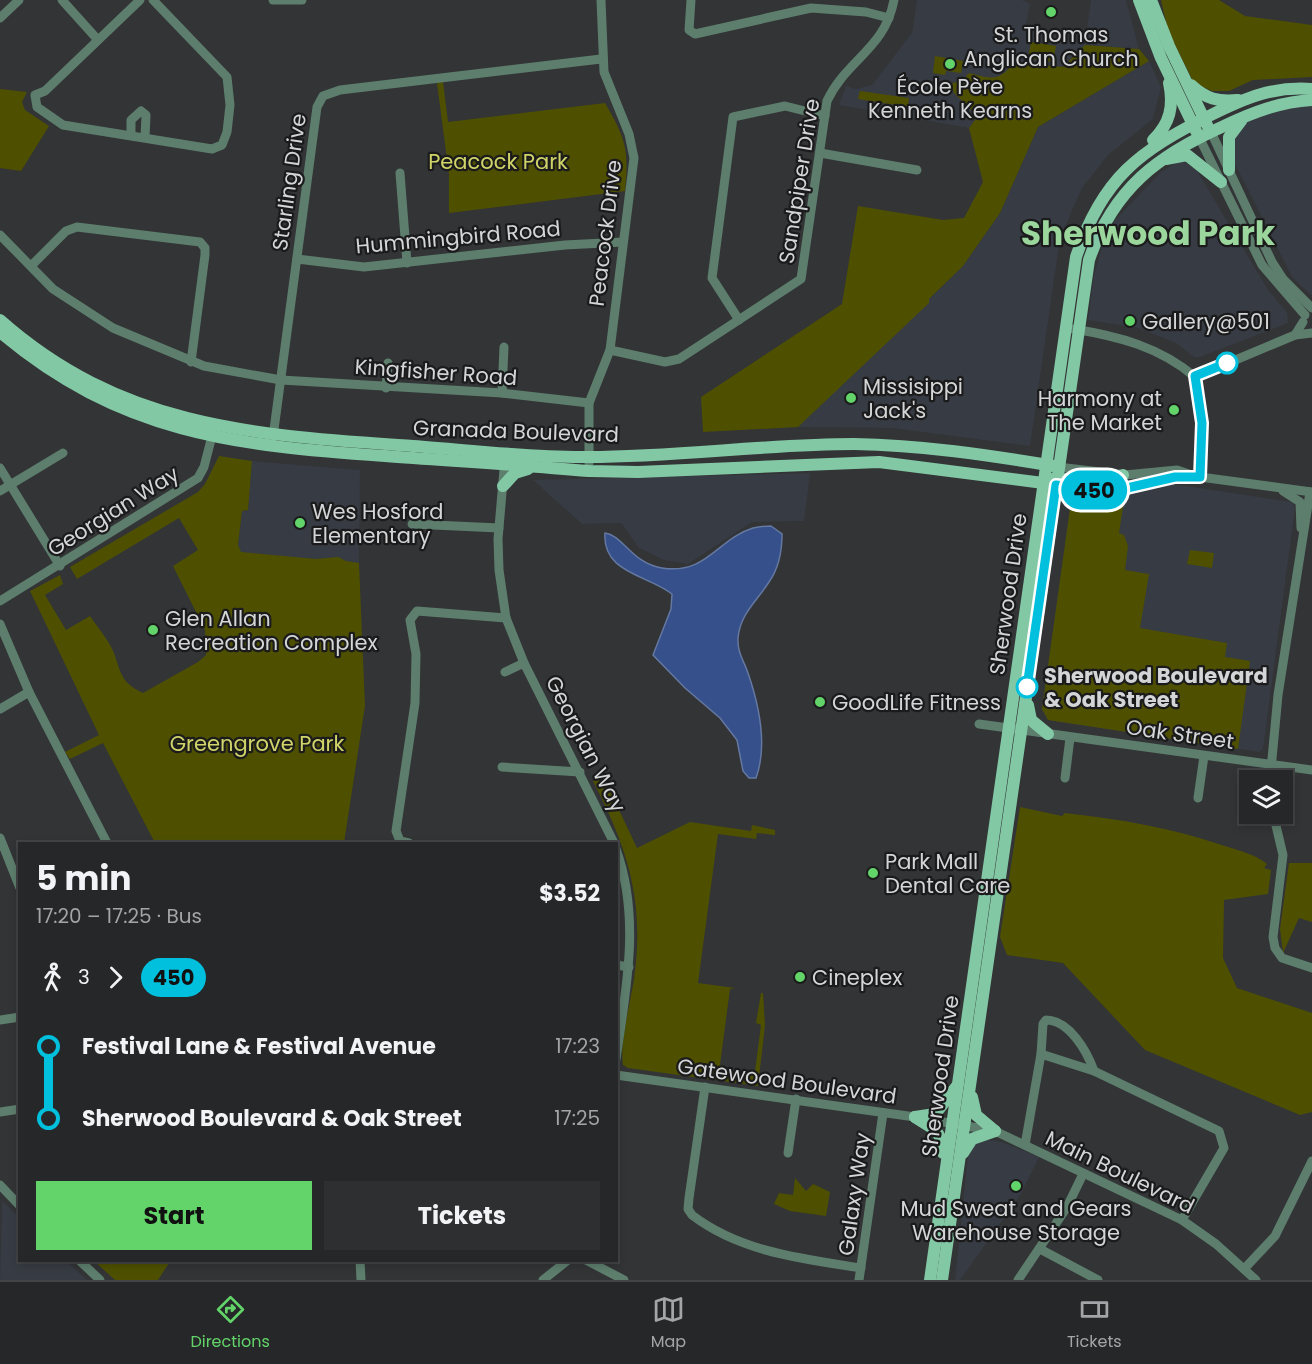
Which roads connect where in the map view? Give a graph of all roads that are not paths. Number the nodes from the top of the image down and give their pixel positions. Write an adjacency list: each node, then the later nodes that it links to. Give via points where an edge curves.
1 (19, 0): 12 (street)
2 (62, 0): 14 (street)
3 (140, 0): 14 (street)
4 (153, 0): 26 (street, via 227,77 230,105 222,145 212,149)
5 (273, 0): 6 (street)
6 (302, 0)
7 (601, 0): 15 (street, Peacock Drive)
8 (691, 0): 13 (street, via 689,30 695,34 811,8 866,12)
9 (894, 0): 13 (street, Sandpiper Drive)
10 (1139, 0): 16 (main road)
11 (1151, 0): 17 (main road)
12 (0, 18)
13 (889, 18): 22 (street, Sandpiper Drive, via 875,44 839,78 827,101)
14 (98, 40): 25 (street, via 35,95 34,102 63,125)
15 (601, 59): 35 (street, Peacock Drive, via 634,158); 36 (street, Starling Drive, via 329,92 317,107)
16 (1166, 67): 24 (main road); 28 (main road, via 1171,113 1164,129)
17 (1185, 79): 20 (main road, via 1212,99); 24 (main road)
18 (1276, 89): 19 (main road, Sherwood Drive); 20 (main road, Sherwood Drive); 24 (main road)
19 (1312, 89)
20 (1245, 99): 24 (main road, Sherwood Drive)
21 (1312, 100): 23 (main road, Sherwood Drive, via 1277,104)
22 (825, 116): 27 (street, Sandpiper Drive); 41 (street, via 785,106 733,117 712,278)
23 (1246, 116): 24 (main road, Sherwood Drive); 31 (main road, via 1229,137)
24 (1203, 127): 28 (main road, Sherwood Drive); 29 (main road, Sherwood Drive); 31 (street); 33 (street)
25 (131, 134): 26 (street); 26 (street, via 131,120 141,111 147,115)
26 (145, 137)
27 (820, 153): 30 (street); 41 (street, Sandpiper Drive, via 801,279)
28 (1138, 157): 42 (main road, Sherwood Drive, via 1104,196 1088,225 1076,257)
29 (1159, 160): 33 (main road, via 1187,156); 42 (main road, Sherwood Drive, via 1134,183 1102,227)
30 (917, 170)
31 (1229, 170): 39 (street, via 1275,267)
32 (400, 173): 37 (street)
33 (1221, 182): 39 (street, via 1262,265)
34 (0, 235): 38 (street, Kingfisher Road)
35 (623, 242): 37 (street, Hummingbird Road); 47 (street, Peacock Drive)
36 (297, 259): 37 (street, Hummingbird Road, via 364,267); 51 (street, Starling Drive)
37 (407, 263)
38 (32, 266): 48 (street, Kingfisher Road, via 53,289 113,327); 48 (street, via 66,231 77,227 200,242 205,255)
39 (1308, 314): 44 (street, via 1306,329); 45 (street)
40 (0, 320): 55 (main road, Granada Boulevard, via 52,360 100,387)
41 (739, 320): 47 (street, Sandpiper Drive, via 670,362)
42 (1071, 329): 50 (street, via 1121,337 1153,350); 65 (main road, Sherwood Drive)
43 (0, 332): 55 (main road, Granada Boulevard, via 91,393 154,421)
44 (1312, 333): 45 (street)
45 (1295, 335): 50 (street)
46 (504, 347): 53 (street)
47 (610, 350): 54 (street, Peacock Drive)
48 (191, 362): 51 (street, Kingfisher Road)
49 (388, 363): 52 (street)
50 (1195, 376): 66 (street, via 1202,423)
51 (280, 380): 52 (street, Kingfisher Road); 56 (street, Starling Drive)
52 (386, 388): 53 (street, Kingfisher Road)
53 (502, 393): 54 (street, Kingfisher Road)
54 (589, 403): 58 (street, Peacock Drive)
55 (213, 432): 56 (main road, Granada Boulevard); 75 (street, Georgian Way, via 198,478)
56 (273, 442): 59 (main road, Granada Boulevard); 60 (main road, Granada Boulevard)
57 (63, 453): 67 (street)
58 (589, 457): 59 (main road, Granada Boulevard); 63 (street, Peacock Drive); 65 (main road, Granada Boulevard, via 878,444)
59 (505, 459): 60 (main road, Granada Boulevard); 61 (main road, Granada Boulevard); 69 (street, Georgian Way)
60 (476, 463): 69 (main road, via 492,471)
61 (534, 467): 63 (main road, Granada Boulevard); 69 (main road, via 514,473)
62 (0, 468): 67 (street)
63 (589, 471): 65 (main road, Granada Boulevard, via 879,462)
64 (1123, 474): 65 (main road, via 1102,480); 66 (street, via 1177,470)
65 (1052, 476): 66 (street, via 1114,491 1175,477); 82 (main road, Sherwood Drive); 85 (main road, Sherwood Drive)
66 (1200, 477): 68 (street)
67 (10, 485): 70 (street); 75 (street)
68 (1268, 485): 71 (street); 74 (street, via 1300,502)
69 (502, 486): 73 (street, Georgian Way)
70 (0, 491)
71 (1311, 492): 74 (street)
72 (412, 524): 73 (street)
73 (499, 528): 77 (street, Georgian Way, via 499,570)
74 (1302, 539): 89 (street)
75 (60, 566): 76 (street, Georgian Way)
76 (0, 601)
77 (506, 618): 79 (street, Georgian Way); 99 (street, via 417,611 410,620 416,654 415,703 396,831)
78 (0, 624): 81 (street)
79 (524, 663): 80 (street, Georgian Way); 93 (street, Georgian Way)
80 (505, 672)
81 (29, 692): 83 (street); 98 (street)
82 (1025, 696): 85 (main road, Sherwood Drive); 86 (main road, via 1031,720)
83 (0, 709)
84 (979, 724): 85 (street, Oak Street)
85 (1015, 729): 86 (street, Oak Street); 112 (main road, Sherwood Drive); 113 (main road, Sherwood Drive)
86 (1048, 734): 87 (street, Oak Street)
87 (1070, 738): 88 (street, Oak Street); 94 (street)
88 (1204, 756): 89 (street, Oak Street); 95 (street)
89 (1269, 764): 91 (street); 92 (street, Oak Street)
90 (502, 767): 93 (street)
91 (1269, 770)
92 (1312, 770)
93 (580, 772): 100 (street, Georgian Way)
94 (1065, 778)
95 (1198, 798)
96 (1276, 824): 105 (street, via 1283,855 1273,943 1287,961)
97 (0, 838): 102 (street)
98 (105, 842)
99 (404, 842)
100 (613, 842)
101 (618, 857): 104 (street, Georgian Way, via 629,901)
102 (18, 883)
103 (618, 965): 104 (street)
104 (629, 967): 108 (street, Georgian Way)
105 (1312, 968)
106 (18, 1017): 107 (street)
107 (0, 1020)
108 (618, 1045)
109 (1041, 1054): 110 (street); 110 (street, via 1043,1024 1054,1020 1089,1055); 122 (street)
110 (1094, 1071): 130 (street, via 1219,1131 1224,1148)
111 (618, 1075): 114 (street, Gatewood Boulevard)
112 (971, 1080): 120 (main road, Sherwood Drive); 121 (main road, via 975,1112)
113 (958, 1084): 119 (main road, via 941,1110); 120 (main road, Sherwood Drive)
114 (705, 1087): 115 (street, Gatewood Boulevard); 136 (street, via 688,1209 692,1215 748,1245 786,1256)
115 (796, 1100): 118 (street, Gatewood Boulevard); 123 (street)
116 (18, 1109): 117 (street)
117 (0, 1112)
118 (884, 1113): 119 (street, Gatewood Boulevard); 136 (street, Galaxy Way)
119 (915, 1117): 120 (street, Gatewood Boulevard); 126 (main road, via 939,1133)
120 (959, 1125): 121 (street, Main Boulevard); 125 (main road, Sherwood Drive); 126 (main road, Sherwood Drive)
121 (995, 1131): 122 (street, Main Boulevard); 125 (main road, via 972,1139)
122 (1025, 1145): 127 (street, Main Boulevard)
123 (788, 1153)
124 (1312, 1161): 137 (street, via 1275,1236)
125 (959, 1162): 144 (main road, Sherwood Drive)
126 (946, 1170): 143 (main road, Sherwood Drive)
127 (1083, 1174): 130 (street, Main Boulevard); 131 (street)
128 (0, 1185): 129 (street)
129 (18, 1204)
130 (1182, 1220): 137 (street, Main Boulevard)
131 (1040, 1249): 145 (street); 146 (street)
132 (81, 1262): 138 (street)
133 (360, 1262): 139 (street)
134 (566, 1262): 140 (street)
135 (590, 1262): 141 (street)
136 (861, 1268): 142 (street, Galaxy Way)
137 (1244, 1269): 147 (street, Main Boulevard)
138 (100, 1280)
139 (361, 1280)
140 (543, 1280)
141 (624, 1280)
142 (859, 1280)
143 (930, 1280)
144 (942, 1280)
145 (1018, 1280)
146 (1098, 1280)
147 (1256, 1280)

